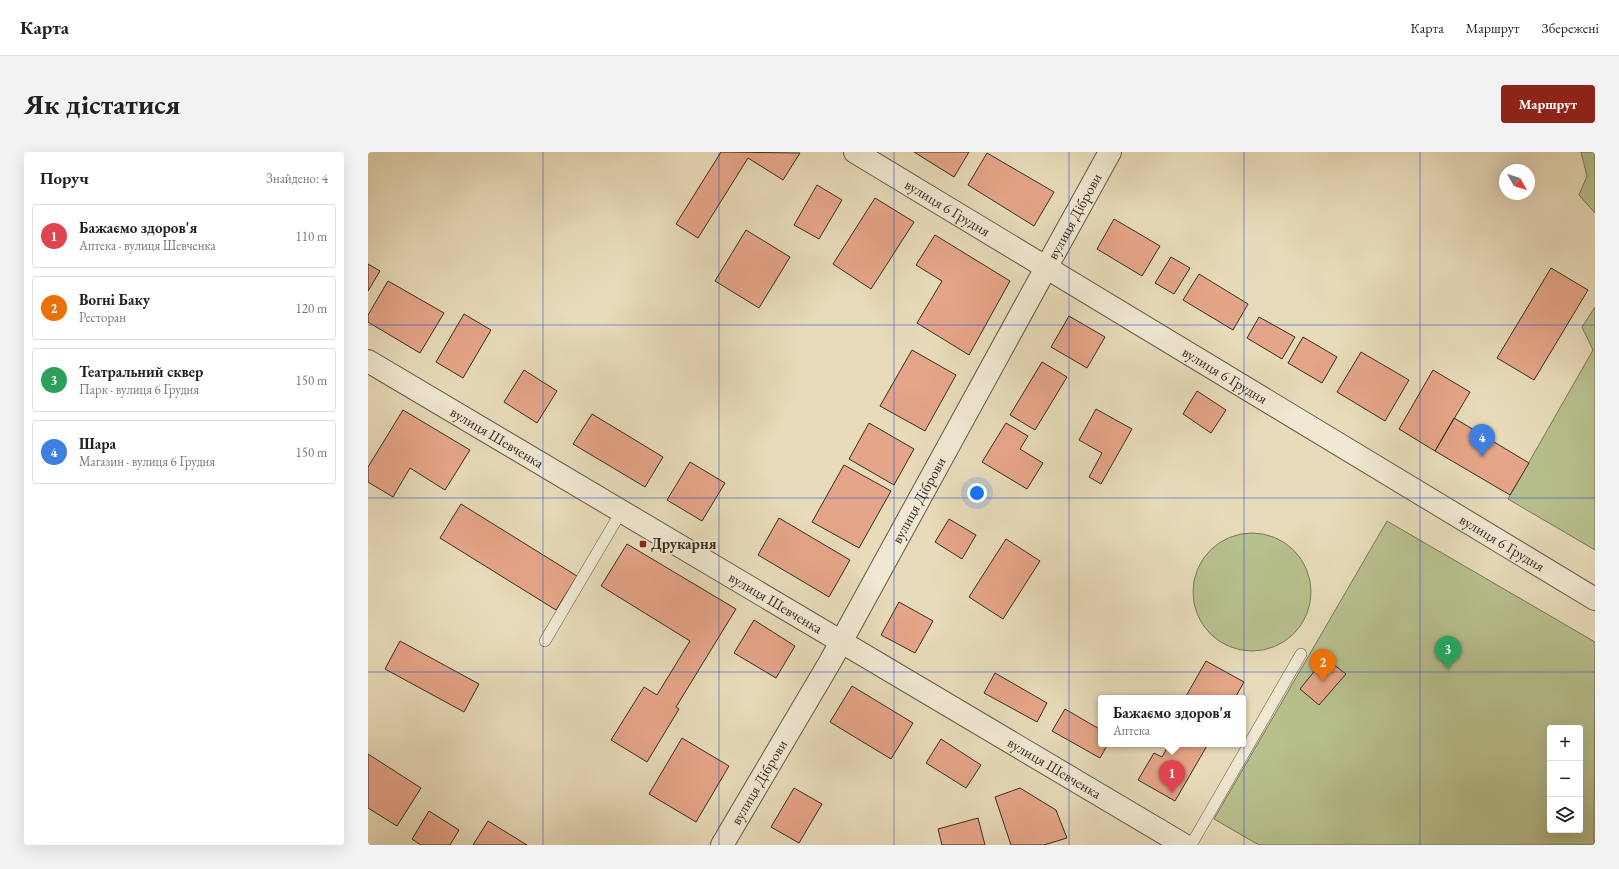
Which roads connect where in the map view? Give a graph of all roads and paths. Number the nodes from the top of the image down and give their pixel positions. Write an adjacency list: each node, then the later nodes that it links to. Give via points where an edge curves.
1 (855, 152): 3 (street, вулиця 6 Грудня)
2 (1110, 152): 3 (street, вулиця Діброви)
3 (1046, 268): 6 (street, вулиця 6 Грудня); 8 (street, вулиця Діброви)
4 (368, 362): 5 (street, вулиця Шевченка)
5 (622, 512): 7 (lane); 8 (street, вулиця Шевченка)
6 (1595, 598)
7 (545, 641)
8 (840, 643): 10 (street, вулиця Діброви); 11 (street, вулиця Шевченка)
9 (1301, 654): 12 (lane)
10 (722, 845)
11 (1184, 845)
12 (1191, 845)

